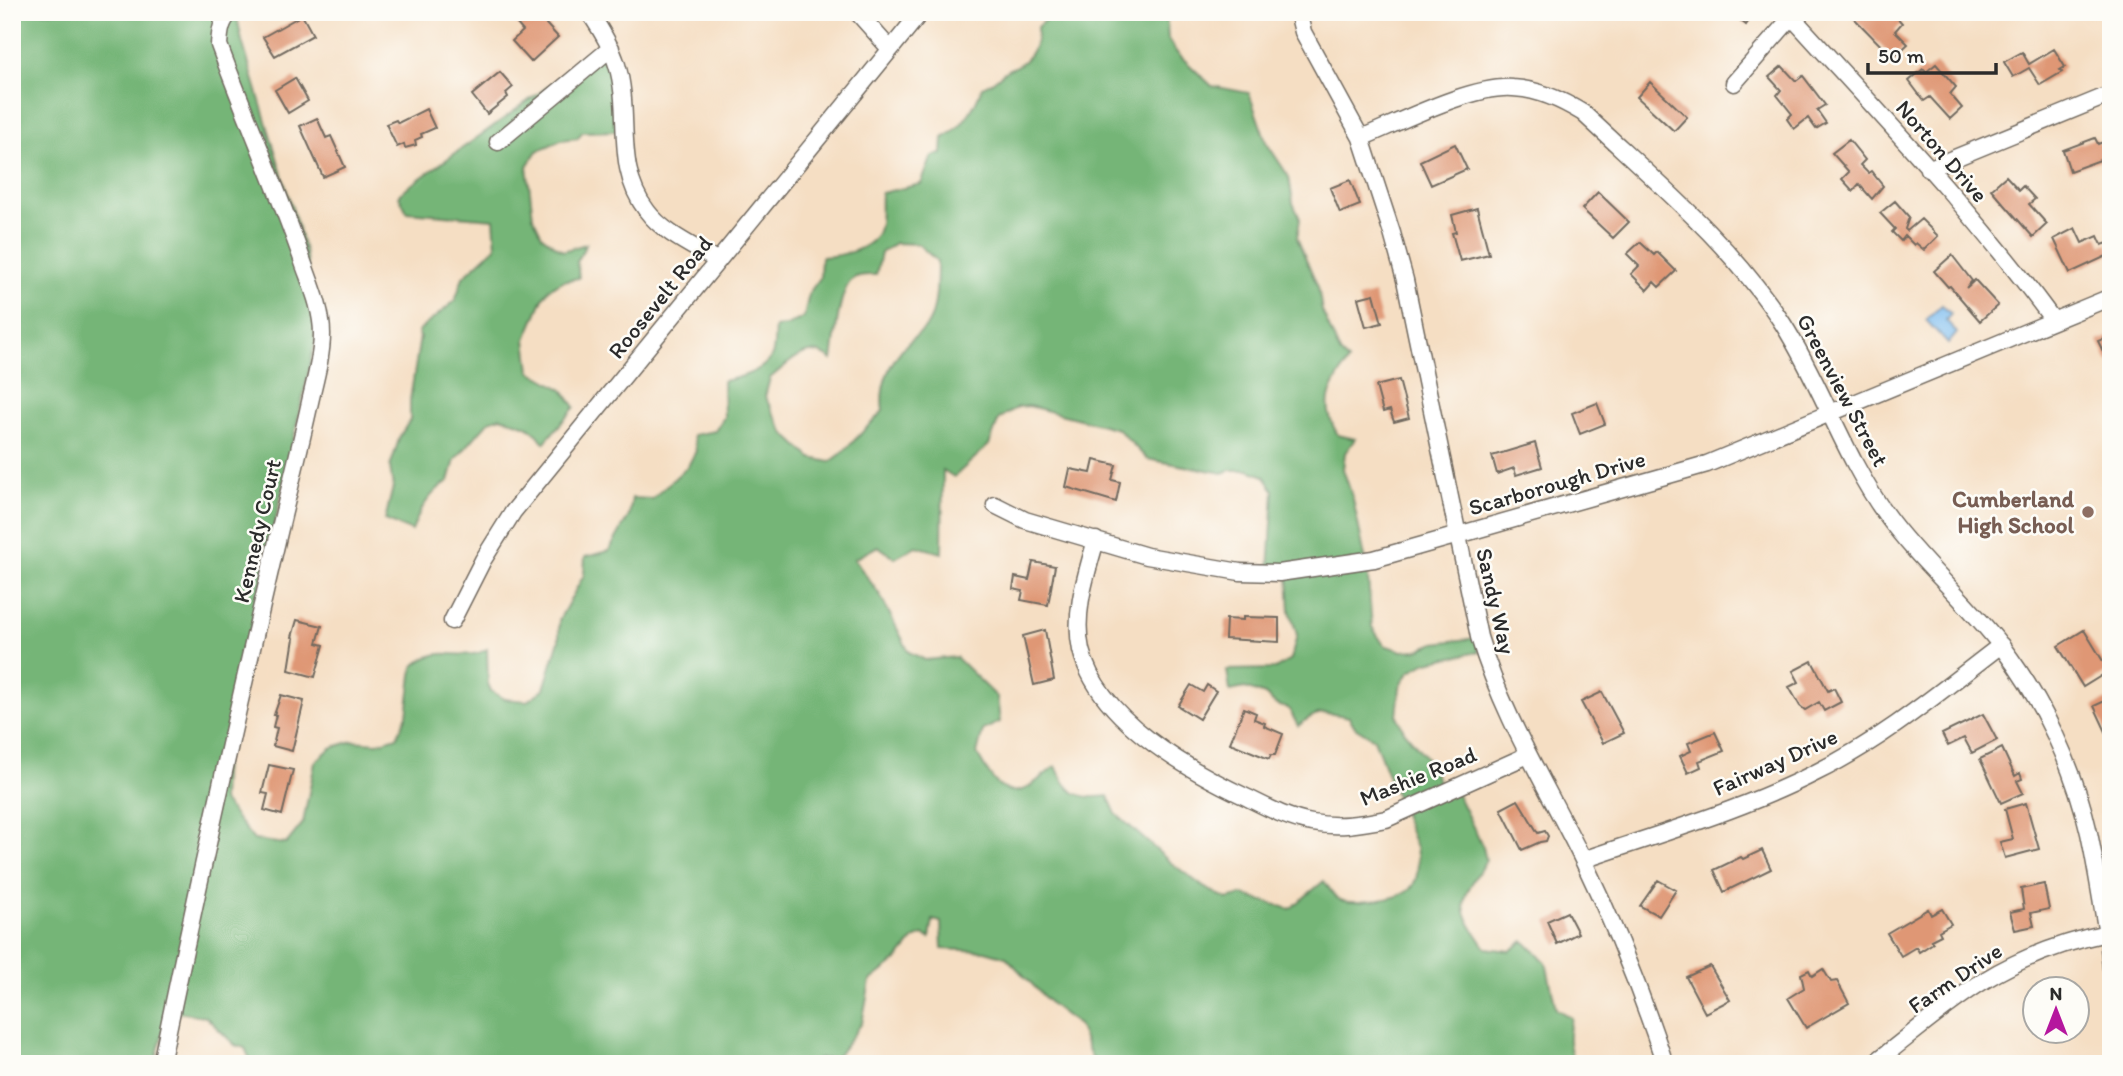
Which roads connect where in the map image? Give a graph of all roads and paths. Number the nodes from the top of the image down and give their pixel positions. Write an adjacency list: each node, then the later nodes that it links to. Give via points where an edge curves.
1 (589, 12): 7 (street)
2 (857, 12): 8 (street)
3 (920, 12): 8 (street, Roosevelt Road)
4 (1298, 12): 11 (street, Sandy Way, via 1303,32)
5 (1794, 14): 9 (street); 13 (street, Norton Drive)
6 (228, 15): 27 (street, Kennedy Court, via 219,45 293,234 320,312 322,334)
7 (611, 48): 12 (street); 14 (street, via 618,66 633,190 649,214)
8 (890, 49): 14 (street, Roosevelt Road)
9 (1734, 83)
10 (2111, 94): 13 (street)
11 (1361, 138): 17 (street, Greenview Street, via 1486,91 1511,87 1563,100 1583,113 1715,238 1784,326); 19 (street, Sandy Way, via 1405,280)
12 (498, 142)
13 (1928, 169): 16 (street, Norton Drive)
14 (718, 261): 21 (street, Roosevelt Road, via 513,512)
15 (2111, 297): 16 (street, Scarborough Drive)
16 (2053, 320): 17 (street, Scarborough Drive)
17 (1830, 413): 19 (street, Scarborough Drive, via 1707,464); 22 (street, Greenview Street, via 1886,515)
18 (995, 505): 20 (street, Scarborough Drive, via 1025,520)
19 (1458, 536): 20 (street, Scarborough Drive, via 1374,559 1279,573 1187,564); 23 (street, Sandy Way, via 1491,675)
20 (1096, 540): 23 (street, Mashie Road, via 1079,612 1086,665 1119,712 1171,756 1213,782 1280,814 1311,823 1350,825 1386,819)
21 (452, 621)
22 (2001, 645): 24 (street, Fairway Drive, via 1885,733 1818,772 1762,797); 25 (street, Greenview Street, via 2052,728 2068,766 2088,832)
23 (1528, 755): 24 (street, Sandy Way)
24 (1583, 860): 28 (street, Sandy Way, via 1636,978)
25 (2109, 938): 26 (street, Greenview Street); 29 (street, Farm Drive, via 2042,953 2000,971)
26 (2111, 968)
27 (161, 1064)
28 (1665, 1064)
29 (1873, 1064)

